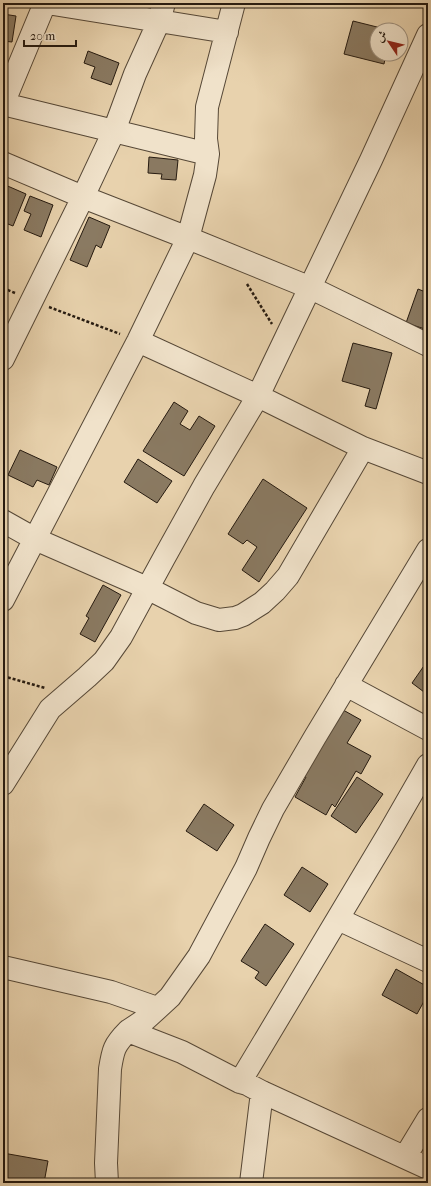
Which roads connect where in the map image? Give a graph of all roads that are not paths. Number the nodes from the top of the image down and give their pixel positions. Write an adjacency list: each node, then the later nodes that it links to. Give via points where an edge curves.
1 (46, 3): 3 (street); 6 (street)
2 (234, 3): 4 (street)
3 (161, 12): 4 (street); 7 (street)
4 (227, 32): 8 (street, via 206,107)
5 (428, 34): 12 (street)
6 (3, 104): 7 (street)
7 (114, 131): 8 (street); 10 (street)
8 (208, 154): 11 (street)
9 (3, 163): 10 (street)
10 (83, 197): 11 (street); 15 (street)
11 (188, 238): 12 (street); 13 (street)
12 (310, 288): 14 (street); 16 (street)
13 (138, 341): 16 (street); 20 (street)
14 (428, 345)
15 (3, 359)
16 (258, 396): 17 (street); 22 (street)
17 (363, 448): 18 (street); 22 (street, via 288,576 262,603 243,615 219,620 196,613)
18 (428, 473)
19 (3, 521): 20 (street)
20 (34, 539): 22 (street); 23 (street)
21 (428, 550): 24 (street)
22 (147, 588): 27 (street, via 122,637 104,661 50,709)
23 (3, 600)
24 (346, 685): 25 (street); 31 (street, via 273,809 246,868 199,956 170,998)
25 (428, 729)
26 (427, 768): 28 (street)
27 (3, 784)
28 (338, 919): 29 (street); 33 (street)
29 (428, 961)
30 (3, 967): 31 (street, via 111,992)
31 (157, 1008): 32 (street)
32 (128, 1031): 33 (street, via 182,1052); 38 (street, via 114,1048 110,1069)
33 (240, 1082): 34 (street)
34 (262, 1092): 36 (street); 39 (street)
35 (428, 1119): 36 (street)
36 (406, 1157): 37 (street)
37 (428, 1168)
38 (107, 1183)
39 (251, 1183)

